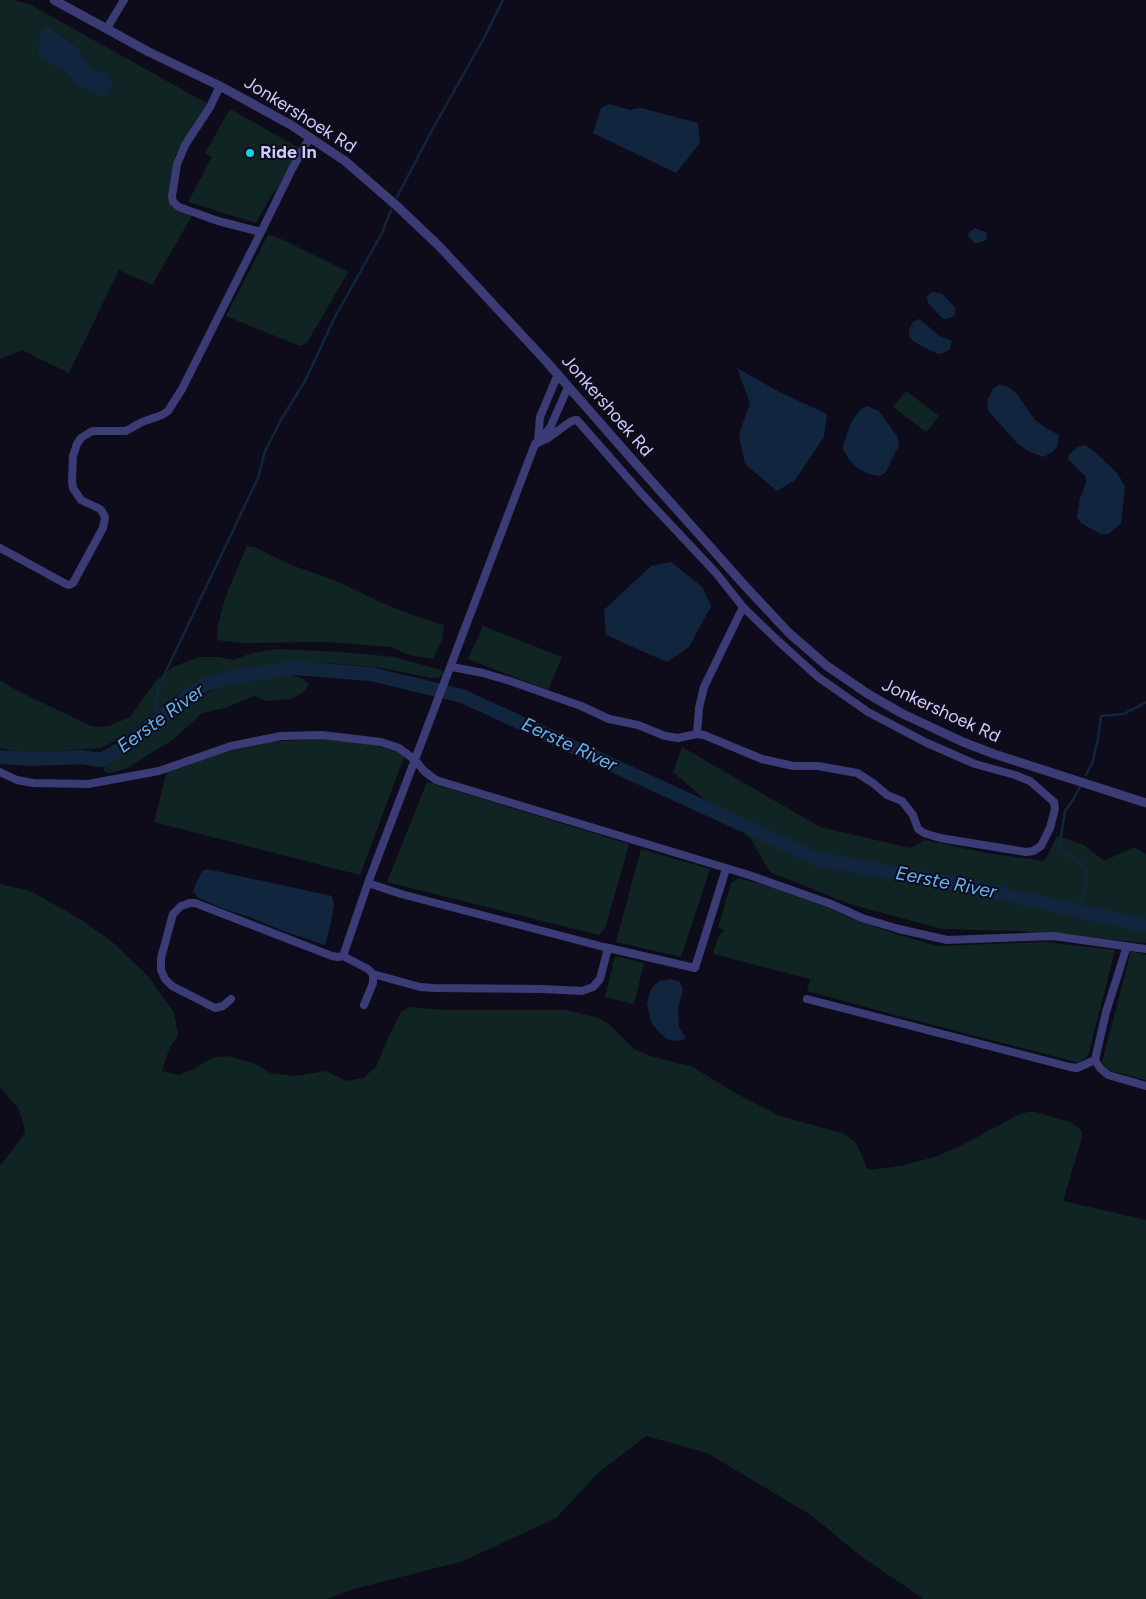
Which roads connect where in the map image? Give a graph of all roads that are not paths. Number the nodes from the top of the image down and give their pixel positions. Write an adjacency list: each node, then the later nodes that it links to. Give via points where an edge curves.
1 (54, 0): 3 (street, Jonkershoek Rd)
2 (124, 0): 3 (street)
3 (107, 28): 4 (street, Jonkershoek Rd)
4 (220, 86): 5 (street, Jonkershoek Rd); 6 (street, via 181,154 173,202 198,214)
5 (310, 136): 6 (street); 7 (street, Jonkershoek Rd, via 397,206)
6 (261, 232): 10 (street, via 182,390 168,411 126,432 92,431 77,444 73,456 73,488 81,500 100,509 105,518 103,528 73,583 66,584)
7 (558, 374): 8 (street, Jonkershoek Rd); 9 (street, via 540,417)
8 (568, 387): 9 (street, via 550,428); 16 (street, Jonkershoek Rd, via 746,587 827,666 902,714 963,742)
9 (537, 442): 11 (street, via 577,420); 12 (street)
10 (0, 548)
11 (743, 607): 13 (street, via 704,687); 13 (street, via 818,677 874,716 948,753 1030,781 1054,802 1050,828 1041,846 1026,852 940,838 918,829 913,815 902,801 887,795 857,773 762,759)
12 (452, 667): 13 (street, via 510,681 609,719 638,725 665,736 678,738); 14 (street)
13 (697, 734)
14 (415, 760): 15 (street, via 387,743 343,736 295,734 231,746 159,771 88,784 33,783); 17 (street, via 436,780); 18 (street)
15 (0, 772)
16 (1146, 803)
17 (726, 868): 19 (street, via 862,918 936,938 968,940 1053,936); 20 (street, via 695,968)
18 (368, 883): 20 (street); 22 (street)
19 (1127, 946): 21 (street); 27 (street)
20 (608, 948): 23 (street, via 600,979 593,987 582,991 420,987)
21 (1146, 949)
22 (343, 956): 23 (street); 24 (street, via 332,956 195,903 181,906 174,914 163,948 160,964 163,975 172,986 215,1008)
23 (373, 974): 26 (street, via 373,983)
24 (231, 999)
25 (807, 999): 27 (street, via 1070,1067 1077,1068)
26 (364, 1005)
27 (1095, 1060): 28 (street, via 1108,1075)
28 (1146, 1086)

